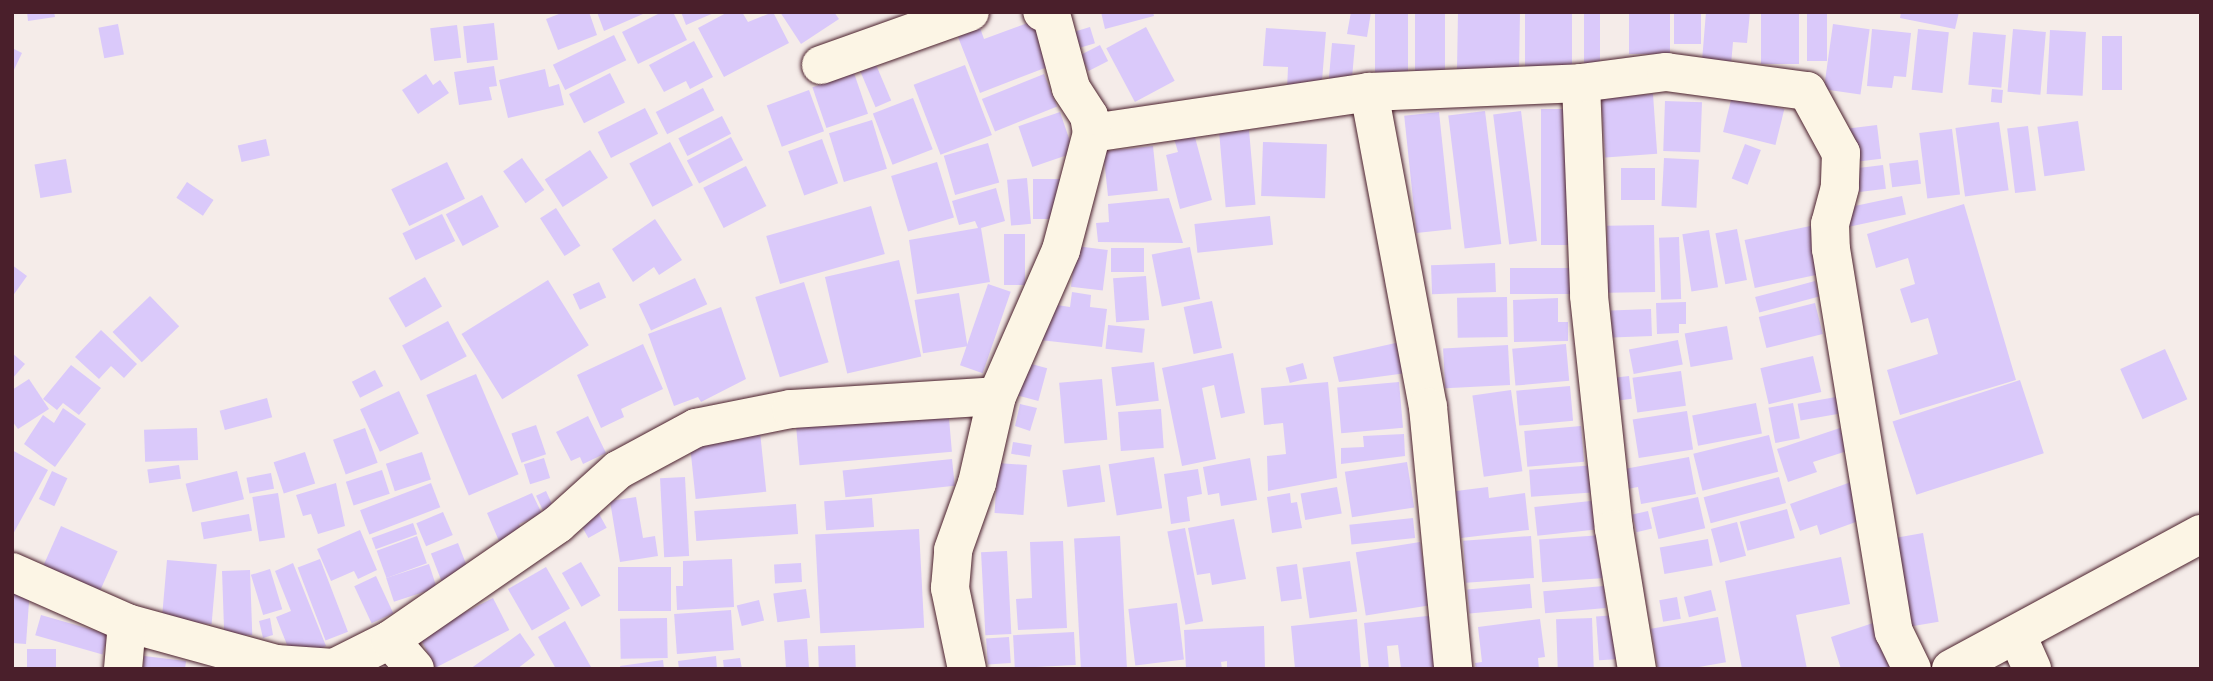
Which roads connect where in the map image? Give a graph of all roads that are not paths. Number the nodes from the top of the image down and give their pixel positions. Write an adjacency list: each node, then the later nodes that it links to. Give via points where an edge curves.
1 (970, 12): 3 (street)
2 (1042, 12): 6 (street, via 1051,14 1071,88 1089,116)
3 (821, 65)
4 (1581, 83): 5 (street); 17 (street, via 1589,296 1614,529); 18 (street, via 1666,72 1807,91 1824,115 1841,153 1840,187 1830,224 1831,249 1894,632)
5 (1369, 92): 6 (street); 16 (street, via 1428,407)
6 (1092, 133): 7 (street, via 1061,250)
7 (997, 396): 11 (street, via 790,409 695,428 618,470 558,524); 15 (street, via 977,483 953,550 950,588)
8 (2201, 534): 12 (street)
9 (12, 572): 10 (street)
10 (127, 623): 11 (street, via 276,664 334,668); 13 (street)
11 (390, 640): 14 (street)
12 (2024, 652): 19 (street)
13 (123, 669)
14 (415, 669)
15 (967, 669)
16 (1453, 669)
17 (1637, 669)
18 (1912, 669)
19 (1951, 669)

